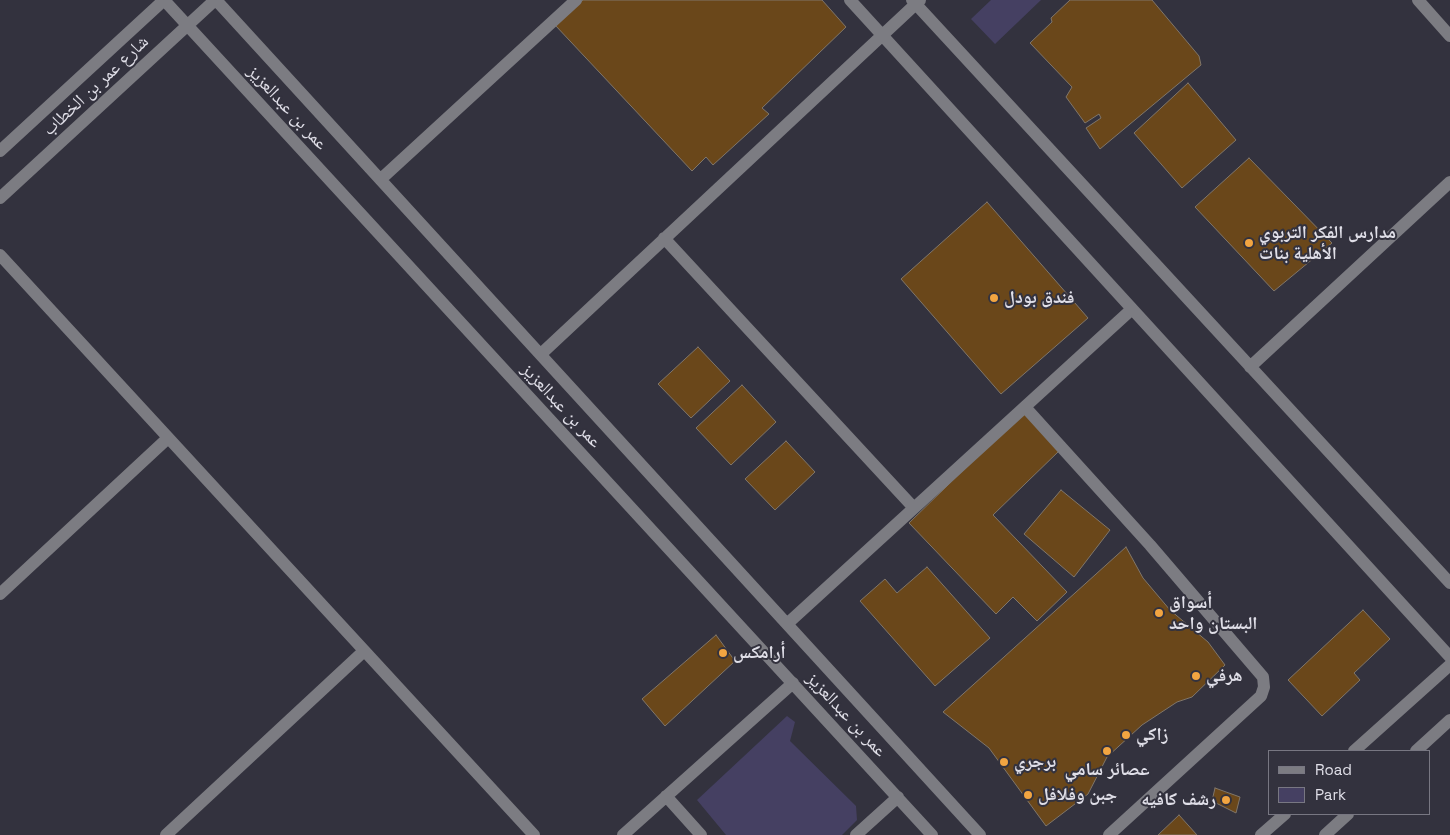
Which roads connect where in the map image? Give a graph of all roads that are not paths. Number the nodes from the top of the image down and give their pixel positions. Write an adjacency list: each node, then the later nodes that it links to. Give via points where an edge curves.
1 (164, 0): 7 (street, عمر بن عبدالعزيز); 10 (street, شارع عمر بن الخطاب)
2 (215, 0): 7 (street, شارع عمر بن الخطاب); 11 (street, عمر بن عبدالعزيز)
3 (576, 0): 11 (street)
4 (850, 0): 8 (street)
5 (1418, 0): 9 (street)
6 (916, 1): 8 (street); 18 (street)
7 (188, 25): 13 (street, شارع عمر بن الخطاب); 28 (street, عمر بن عبدالعزيز)
8 (883, 36): 14 (street); 16 (street)
9 (1450, 36)
10 (0, 151)
11 (381, 179): 17 (street, عمر بن عبدالعزيز)
12 (1450, 182): 18 (street)
13 (0, 198)
14 (664, 238): 17 (street); 21 (street)
15 (0, 255): 20 (street)
16 (1132, 309): 19 (street); 26 (street)
17 (541, 354): 24 (street, عمر بن عبدالعزيز)
18 (1250, 367): 22 (street)
19 (1025, 407): 21 (street); 43 (street, via 1150,545 1263,677 1261,696)
20 (168, 438): 23 (street); 25 (street)
21 (914, 508): 24 (street)
22 (1450, 583)
23 (0, 594)
24 (787, 624): 42 (street, عمر بن عبدالعزيز)
25 (364, 651): 36 (street); 37 (street)
26 (1450, 657)
27 (1450, 665): 30 (street)
28 (793, 683): 32 (street); 33 (street, عمر بن عبدالعزيز)
29 (1450, 720): 31 (street)
30 (1355, 750)
31 (1417, 750)
32 (666, 796): 38 (street); 39 (street)
33 (898, 797): 40 (street); 41 (street, عمر بن عبدالعزيز)
34 (1283, 815): 44 (street)
35 (1347, 815): 45 (street)
36 (166, 835)
37 (534, 835)
38 (623, 835)
39 (701, 835)
40 (856, 835)
41 (932, 835)
42 (980, 835)
43 (1110, 835)
44 (1261, 835)
45 (1325, 835)

